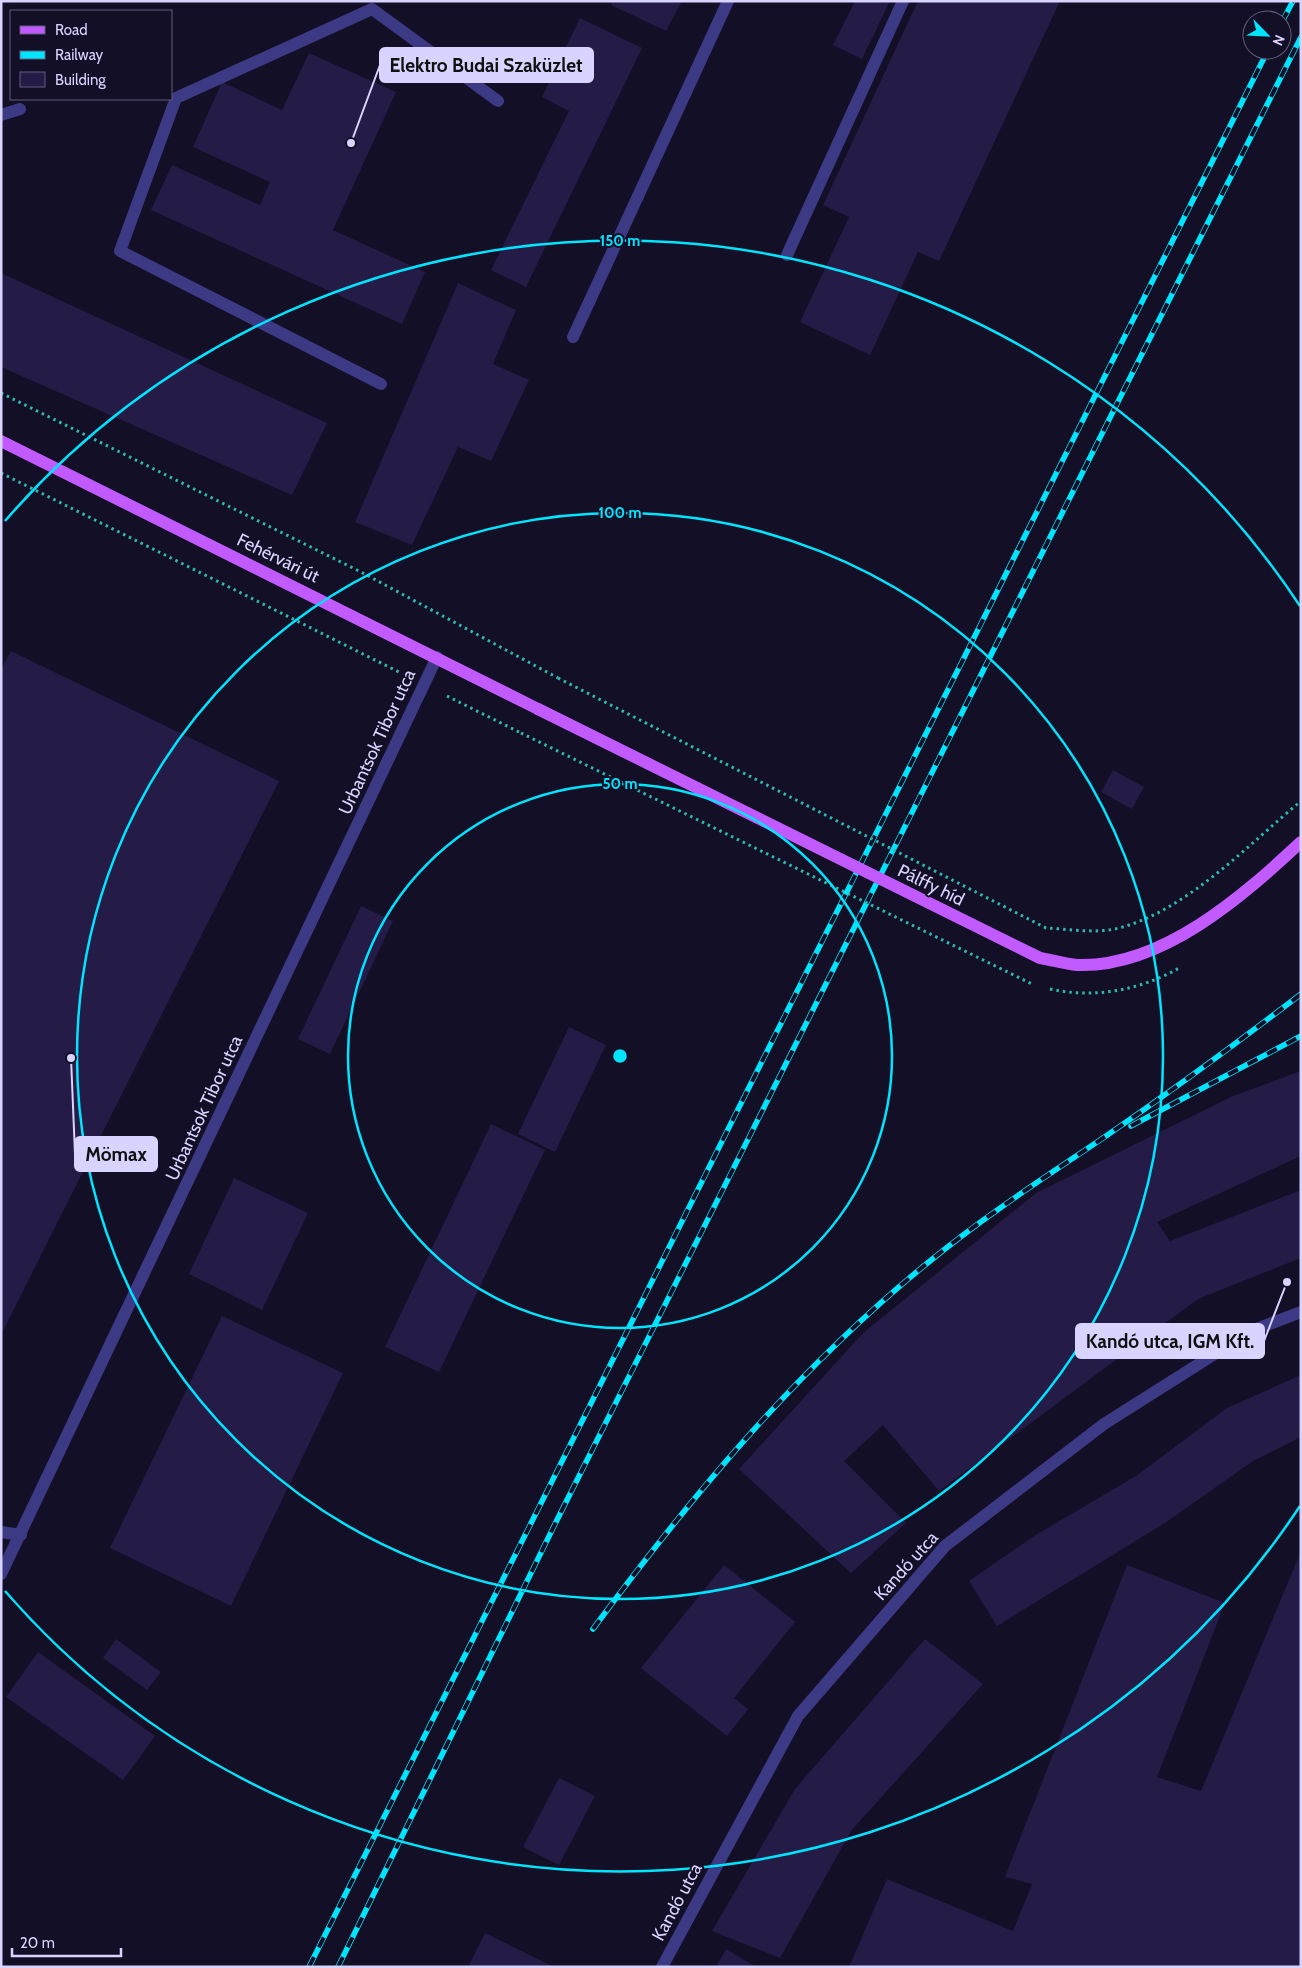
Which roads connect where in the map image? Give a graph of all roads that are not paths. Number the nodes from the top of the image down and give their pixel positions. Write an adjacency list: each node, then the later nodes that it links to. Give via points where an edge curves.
1 (728, 1): 8 (street)
2 (903, 1): 7 (street)
3 (373, 5): 4 (street); 9 (street, via 176,98 120,251)
4 (498, 101)
5 (20, 109): 6 (street)
6 (1, 115)
7 (787, 255)
8 (573, 337)
9 (381, 384)
10 (1, 441): 11 (main road, Fehérvári út)
11 (438, 657): 12 (main road, Fehérvári út); 16 (street, Urbantsok Tibor utca)
12 (538, 709): 13 (main road, Pálffy híd, bridge, via 1040,958 1086,964 1114,962 1154,950 1196,928)
13 (1301, 842)
14 (1301, 1312): 18 (street, Kandó utca, via 1251,1330 1104,1424 945,1546 798,1716)
15 (1, 1532): 16 (street)
16 (21, 1535): 17 (street, Urbantsok Tibor utca)
17 (1, 1574)
18 (662, 1967)

